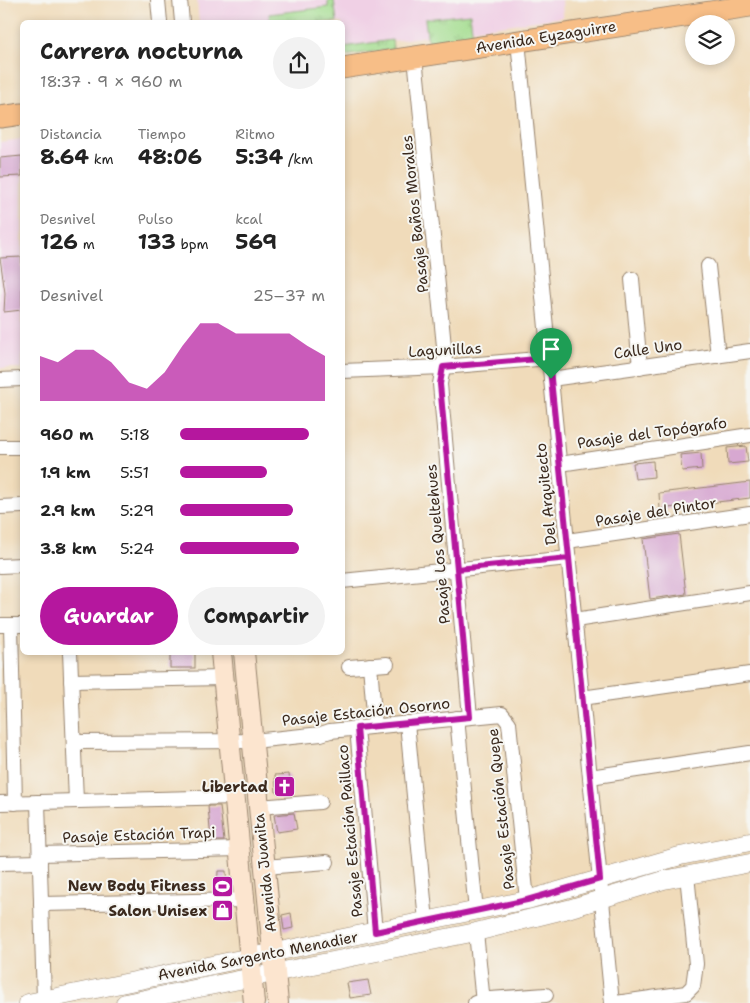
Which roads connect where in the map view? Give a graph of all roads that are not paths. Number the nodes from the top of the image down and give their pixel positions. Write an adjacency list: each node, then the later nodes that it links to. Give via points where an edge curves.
1 (158, 0): 4 (street)
2 (180, 0): 5 (street)
3 (750, 6): 6 (main road, Avenida Eyzaguirre)
4 (160, 20)
5 (182, 20)
6 (518, 41): 7 (main road, Avenida Eyzaguirre); 15 (street, Del Arquitecto)
7 (415, 58): 8 (main road, Avenida Eyzaguirre); 16 (street, Pasaje Baños Morales, via 445,356)
8 (345, 68)
9 (20, 114): 10 (main road)
10 (0, 117)
11 (708, 266): 14 (street)
12 (632, 279): 17 (street)
13 (750, 351): 14 (street, Calle Uno)
14 (718, 356): 17 (street, Calle Uno)
15 (549, 358): 16 (street, Lagunillas); 20 (street, Del Arquitecto)
16 (443, 367): 18 (street, Lagunillas); 33 (street, Pasaje Los Queltehues, via 440,384)
17 (640, 367): 20 (street, Calle Uno)
18 (345, 371)
19 (20, 379): 21 (street)
20 (551, 379): 25 (street, Del Arquitecto)
21 (0, 380)
22 (750, 435): 25 (street, Pasaje del Topógrafo)
23 (20, 447): 24 (street)
24 (0, 448)
25 (560, 464): 29 (street, Del Arquitecto)
26 (20, 506): 27 (street)
27 (0, 507)
28 (750, 514): 29 (street, Pasaje del Pintor)
29 (567, 541): 30 (street, Del Arquitecto)
30 (569, 558): 33 (street); 36 (street, Del Arquitecto)
31 (20, 565): 32 (street)
32 (0, 566)
33 (457, 569): 34 (street); 50 (street, Pasaje Los Queltehues)
34 (345, 581)
35 (750, 594): 36 (street)
36 (575, 620): 48 (street, Del Arquitecto)
37 (11, 625): 47 (street)
38 (70, 655): 46 (street)
39 (221, 655): 45 (main road, Avenida Juanita)
40 (244, 655): 55 (main road, Avenida Juanita)
41 (387, 664): 42 (street)
42 (370, 665): 43 (street); 52 (street)
43 (349, 667)
44 (750, 674): 48 (street)
45 (224, 678): 46 (street); 54 (main road, Avenida Juanita)
46 (71, 681): 56 (street)
47 (6, 684): 57 (street)
48 (582, 698): 59 (street, Del Arquitecto)
49 (506, 716): 50 (street, Pasaje Estación Osorno); 78 (street, Pasaje Estación Quepe)
50 (464, 718): 51 (street, Pasaje Estación Osorno); 80 (street, Pasaje Los Queltehues)
51 (407, 723): 52 (street, Pasaje Estación Osorno); 81 (street)
52 (375, 726): 53 (street, Pasaje Estación Osorno)
53 (357, 728): 55 (street, Pasaje Estación Osorno); 82 (street, Pasaje Estación Paillaco)
54 (229, 739): 55 (street, Pasaje Estación Osorno); 56 (street, Pasaje Estación Osorno); 60 (main road, Avenida Juanita)
55 (252, 741): 66 (main road, Avenida Juanita)
56 (74, 742): 61 (street)
57 (7, 744): 62 (street)
58 (750, 753): 59 (street)
59 (590, 777): 75 (street, Del Arquitecto)
60 (235, 798): 61 (street); 68 (main road, Avenida Juanita)
61 (76, 801): 63 (street)
62 (16, 802): 63 (street); 65 (street)
63 (38, 802): 69 (street)
64 (320, 802): 66 (street)
65 (0, 803)
66 (259, 807): 73 (main road, Avenida Juanita)
67 (750, 842): 75 (street, Avenida Sargento Menadier, via 673,858)
68 (240, 848): 69 (street, Pasaje Estación Trapi); 77 (main road, Avenida Juanita)
69 (40, 858): 72 (street, Pasaje Estación Trapi); 79 (street)
70 (328, 862): 73 (street)
71 (750, 862): 74 (street, Avenida Sargento Menadier)
72 (0, 863)
73 (265, 867): 84 (main road, Avenida Juanita)
74 (687, 875): 76 (street, Avenida Sargento Menadier); 93 (street, via 696,964 693,986 686,993)
75 (600, 879): 76 (street, Del Arquitecto); 78 (street, Avenida Sargento Menadier)
76 (602, 899): 83 (street, Avenida Sargento Menadier); 93 (street, Del Arquitecto)
77 (244, 900): 79 (street); 85 (main road, Avenida Juanita)
78 (527, 900): 80 (street, Avenida Sargento Menadier)
79 (41, 904): 88 (street)
80 (476, 911): 81 (street, Avenida Sargento Menadier)
81 (426, 921): 82 (street, Avenida Sargento Menadier)
82 (375, 932): 84 (street, Avenida Sargento Menadier)
83 (476, 932): 84 (street, Avenida Sargento Menadier); 89 (street)
84 (274, 962): 85 (street, Avenida Sargento Menadier); 92 (main road, Avenida Juanita)
85 (250, 967): 87 (street, Avenida Sargento Menadier); 88 (street, Avenida Sargento Menadier); 91 (main road, Avenida Juanita)
86 (546, 995): 89 (street)
87 (178, 998): 90 (street, Avenida Sargento Menadier)
88 (36, 1001)
89 (480, 1002)
90 (126, 1003)
91 (254, 1003)
92 (278, 1003)
93 (614, 1003)

